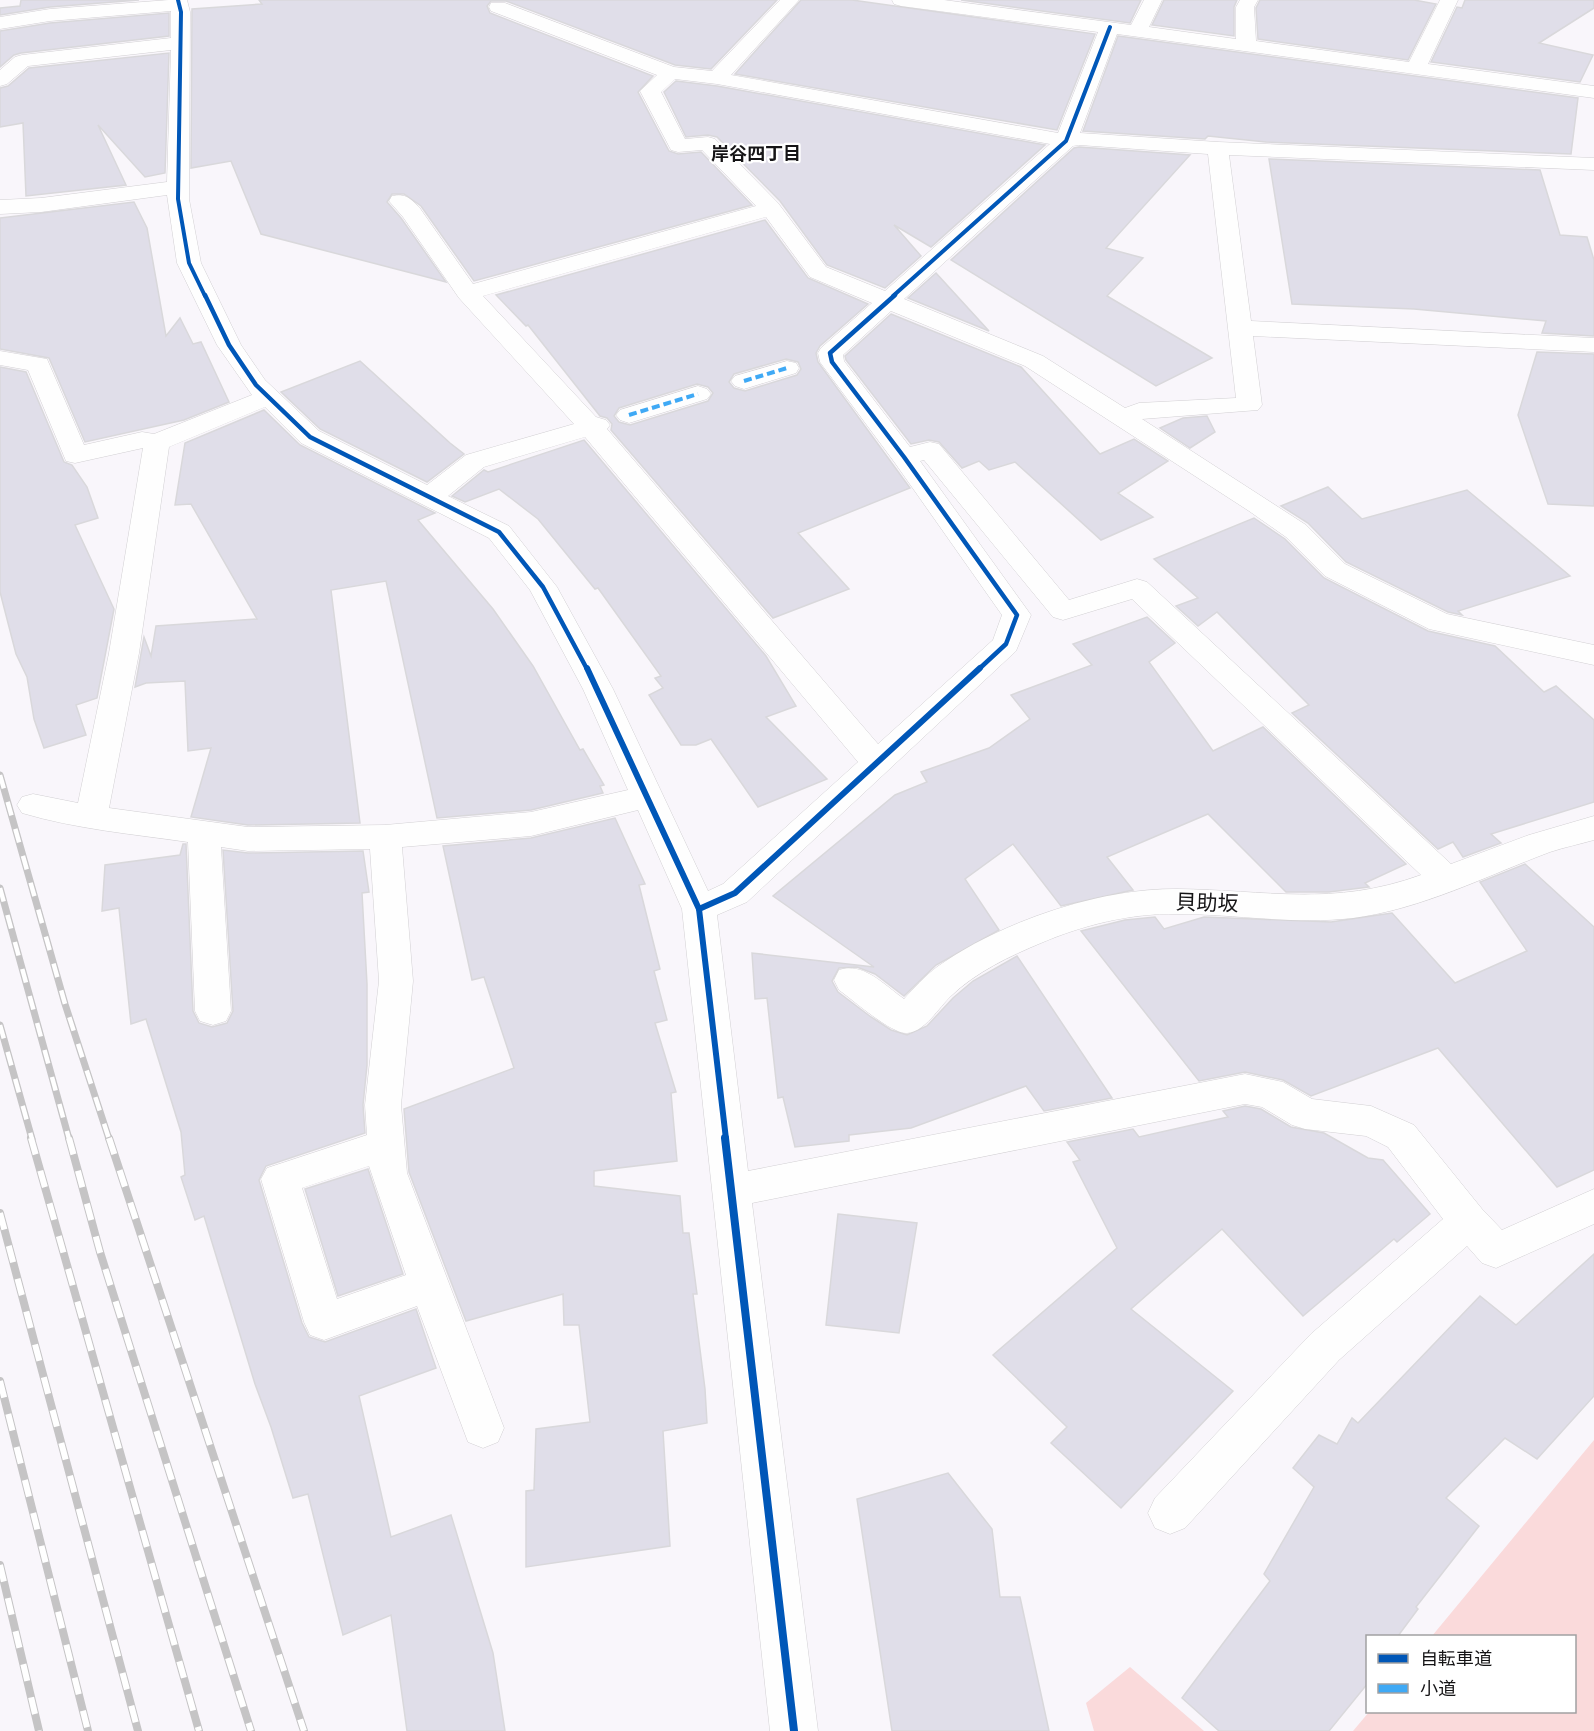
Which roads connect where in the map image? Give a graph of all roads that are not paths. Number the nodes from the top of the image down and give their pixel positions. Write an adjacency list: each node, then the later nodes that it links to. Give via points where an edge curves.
1 (790, 0): 17 (street)
2 (901, 0): 6 (street)
3 (1153, 0): 12 (street)
4 (1250, 0): 14 (street, via 1245,7)
5 (1449, 0): 15 (street)
6 (928, 2): 11 (street)
7 (179, 3): 8 (street); 13 (street)
8 (67, 7): 10 (street)
9 (498, 7): 16 (street)
10 (0, 23)
11 (1110, 27): 12 (street); 20 (street)
12 (1138, 30): 14 (street)
13 (179, 43): 18 (street, via 22,61); 23 (street)
14 (1246, 44): 15 (street)
15 (1416, 68): 19 (street)
16 (671, 73): 17 (street); 26 (street, via 650,91 678,146 708,143)
17 (717, 78): 20 (street)
18 (0, 80)
19 (1594, 92)
20 (1066, 141): 21 (street); 28 (street)
21 (1218, 148): 22 (street); 29 (street)
22 (1594, 164)
23 (178, 187): 25 (street, via 41,206); 35 (street, via 189,263 229,345)
24 (400, 201): 27 (street)
25 (0, 207)
26 (770, 209): 27 (street); 28 (street, via 818,272)
27 (467, 293): 38 (street)
28 (890, 302): 37 (street, via 1034,361); 40 (street, via 823,358)
29 (1241, 328): 30 (street); 37 (street, via 1249,405 1139,411)
30 (1594, 345)
31 (0, 358): 39 (street, via 38,364 75,455 142,440)
32 (787, 368): 33 (street)
33 (744, 381)
34 (698, 394): 36 (street)
35 (268, 397): 39 (street); 41 (street, via 310,437)
36 (629, 415)
37 (1124, 417): 42 (street, via 1259,505 1296,531 1335,570 1366,586 1439,622)
38 (594, 426): 41 (street, via 475,461); 43 (street)
39 (157, 443): 46 (street, via 124,654)
40 (904, 457): 43 (street, via 1017,615 1006,644); 50 (street, via 930,450 1064,611 1137,588)
41 (429, 497): 44 (street, via 499,532 543,587 598,688)
42 (1594, 655)
43 (876, 763): 51 (street, via 735,893)
44 (649, 796): 49 (street, via 531,824); 51 (street)
45 (33, 805): 46 (street)
46 (91, 817): 48 (street)
47 (1594, 828): 50 (street, 貝助坂, via 1534,845)
48 (209, 832): 49 (street, via 248,839); 53 (street, via 204,842)
49 (385, 837): 54 (street, via 396,981 383,1105)
50 (1447, 880): 52 (street, 貝助坂, via 1398,897 1354,905 1321,908 1173,901 1120,906 1075,916 1000,947 951,976 906,1019)
51 (699, 909): 55 (street)
52 (850, 980)
53 (213, 1011)
54 (386, 1145): 58 (street, via 388,1173); 58 (street, via 280,1179 324,1322)
55 (732, 1191): 57 (street, via 1245,1089 1270,1093 1305,1114 1371,1121 1401,1136); 61 (street)
56 (1594, 1206): 57 (street, via 1496,1251)
57 (1468, 1221): 60 (street, via 1325,1347)
58 (430, 1284): 59 (street)
59 (483, 1428)
60 (1170, 1513)
61 (794, 1731)

